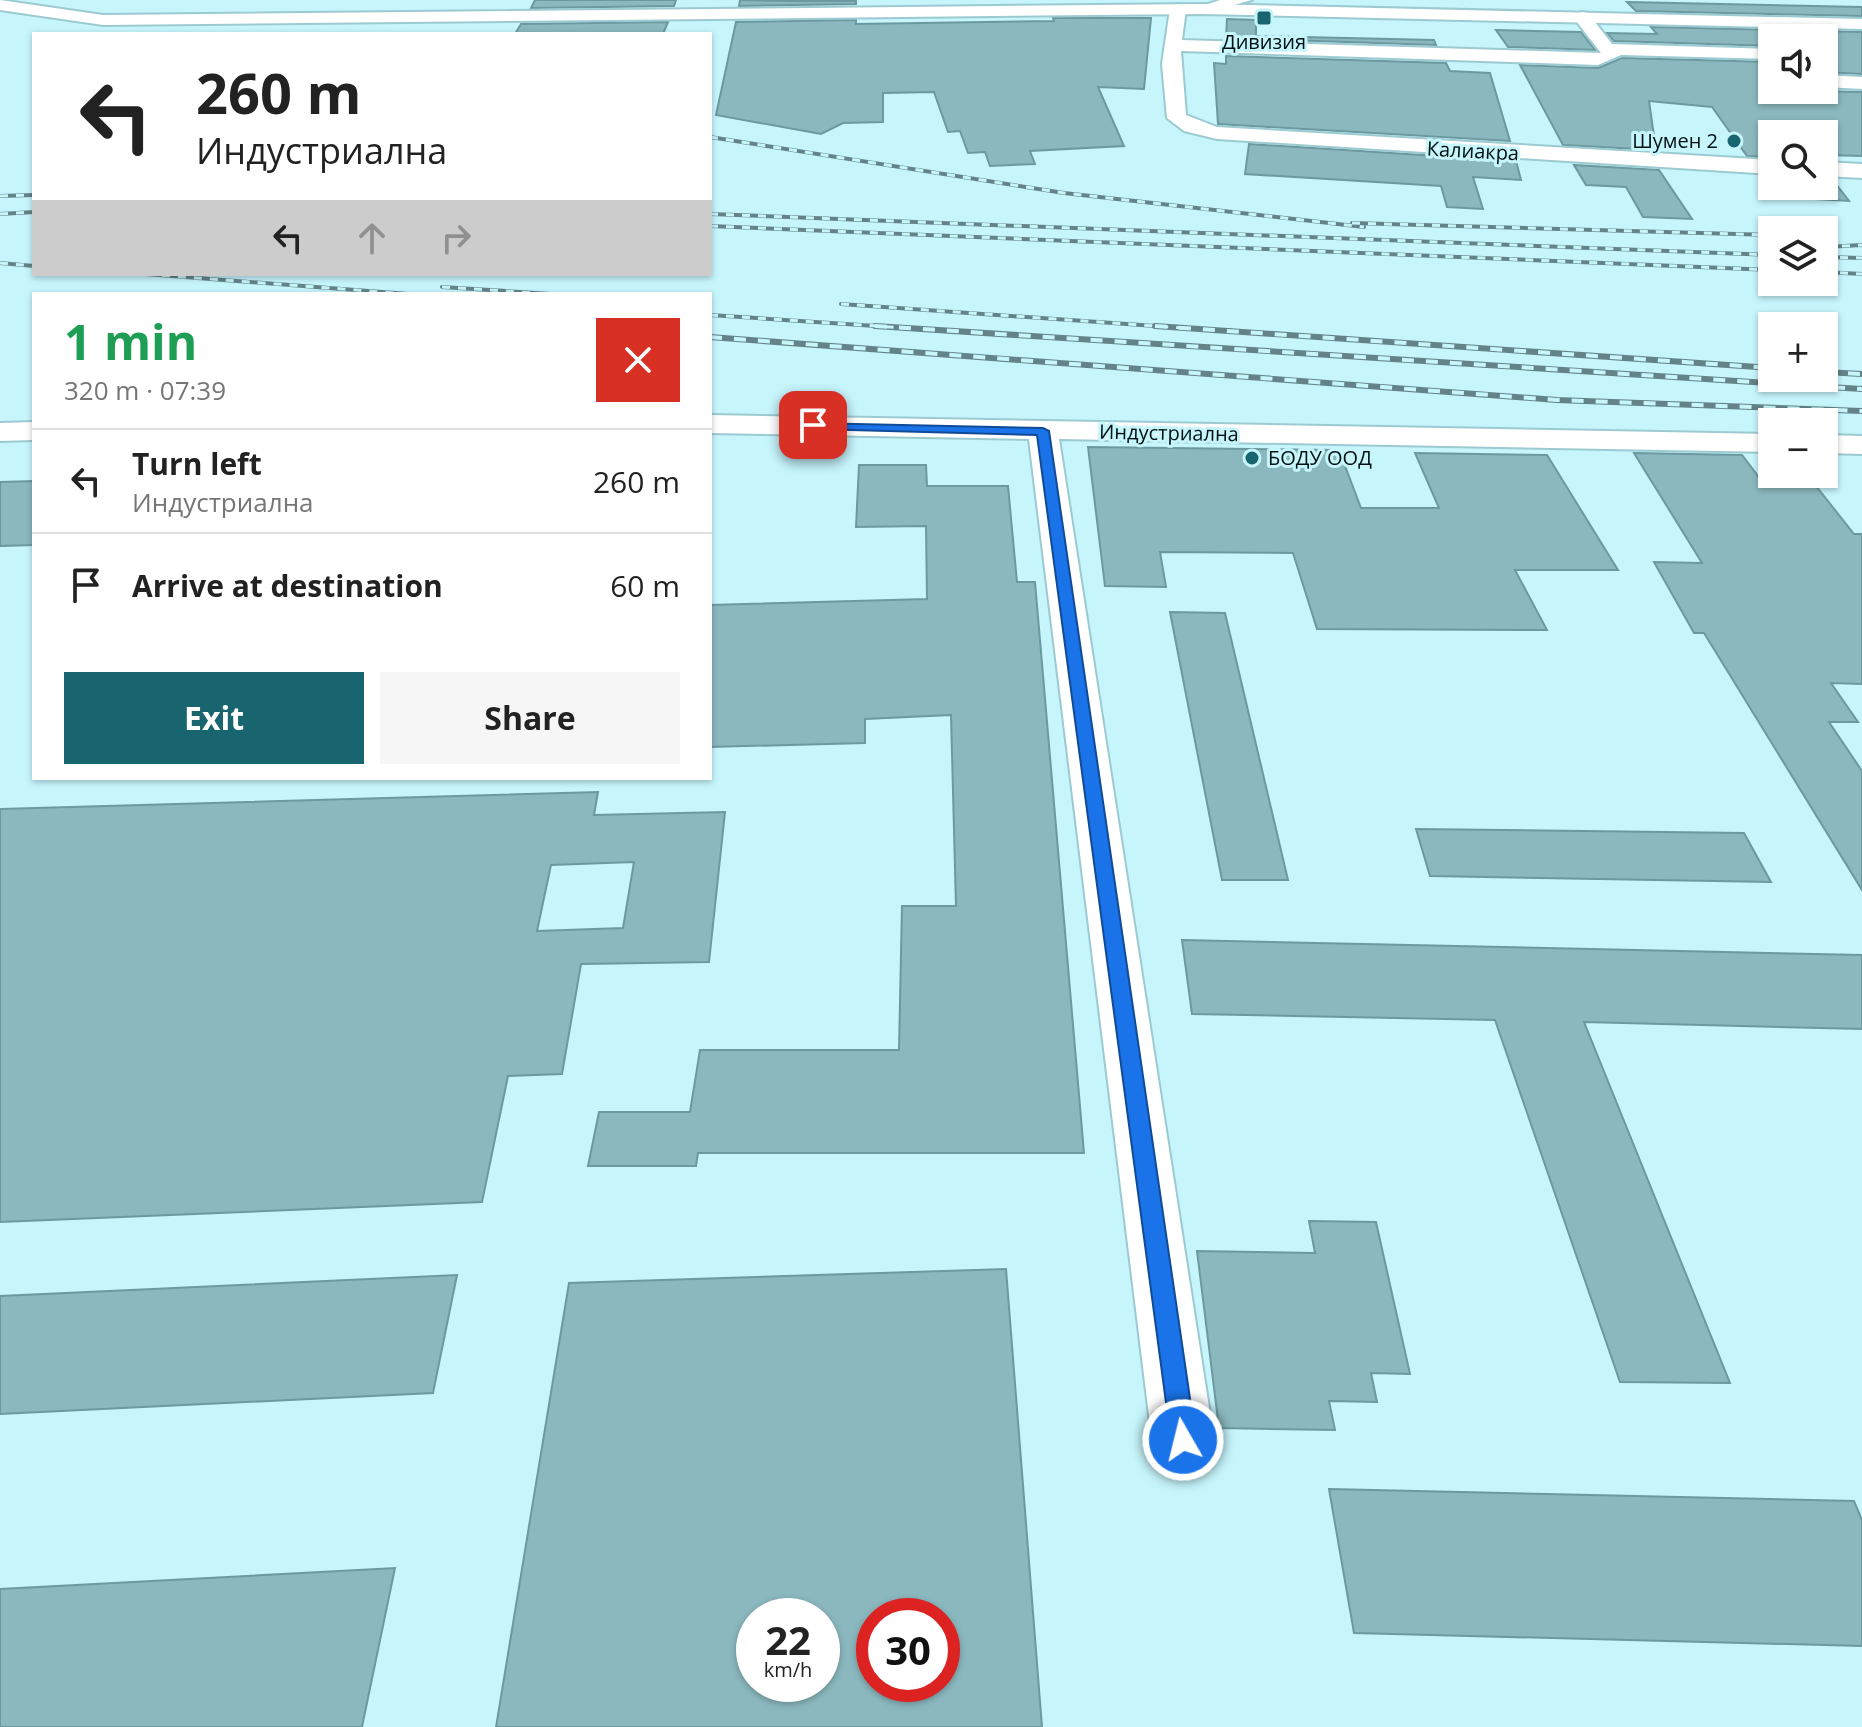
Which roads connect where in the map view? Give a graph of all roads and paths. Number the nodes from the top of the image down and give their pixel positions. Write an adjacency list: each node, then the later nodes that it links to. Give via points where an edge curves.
1 (1244, 0): 2 (street)
2 (1228, 1): 5 (street)
3 (0, 5): 4 (street, via 103,20)
4 (1178, 9): 5 (street); 8 (street)
5 (1201, 9): 6 (street)
6 (1582, 17): 7 (street); 9 (street)
7 (1862, 24)
8 (1173, 45): 9 (street, via 1598,59 1612,55); 13 (street, Калиакра, via 1171,98 1177,118 1217,133)
9 (1609, 49): 10 (street)
10 (1758, 54)
11 (1838, 82): 12 (street)
12 (1862, 83)
13 (1758, 166)
14 (1838, 170): 15 (street)
15 (1862, 171)
16 (712, 424): 18 (street, Индустриална)
17 (32, 431): 19 (street)
18 (1043, 431): 20 (street, Индустриална); 23 (street)
19 (0, 432)
20 (1758, 443)
21 (1838, 444): 22 (street)
22 (1862, 445)
23 (1183, 1440)

